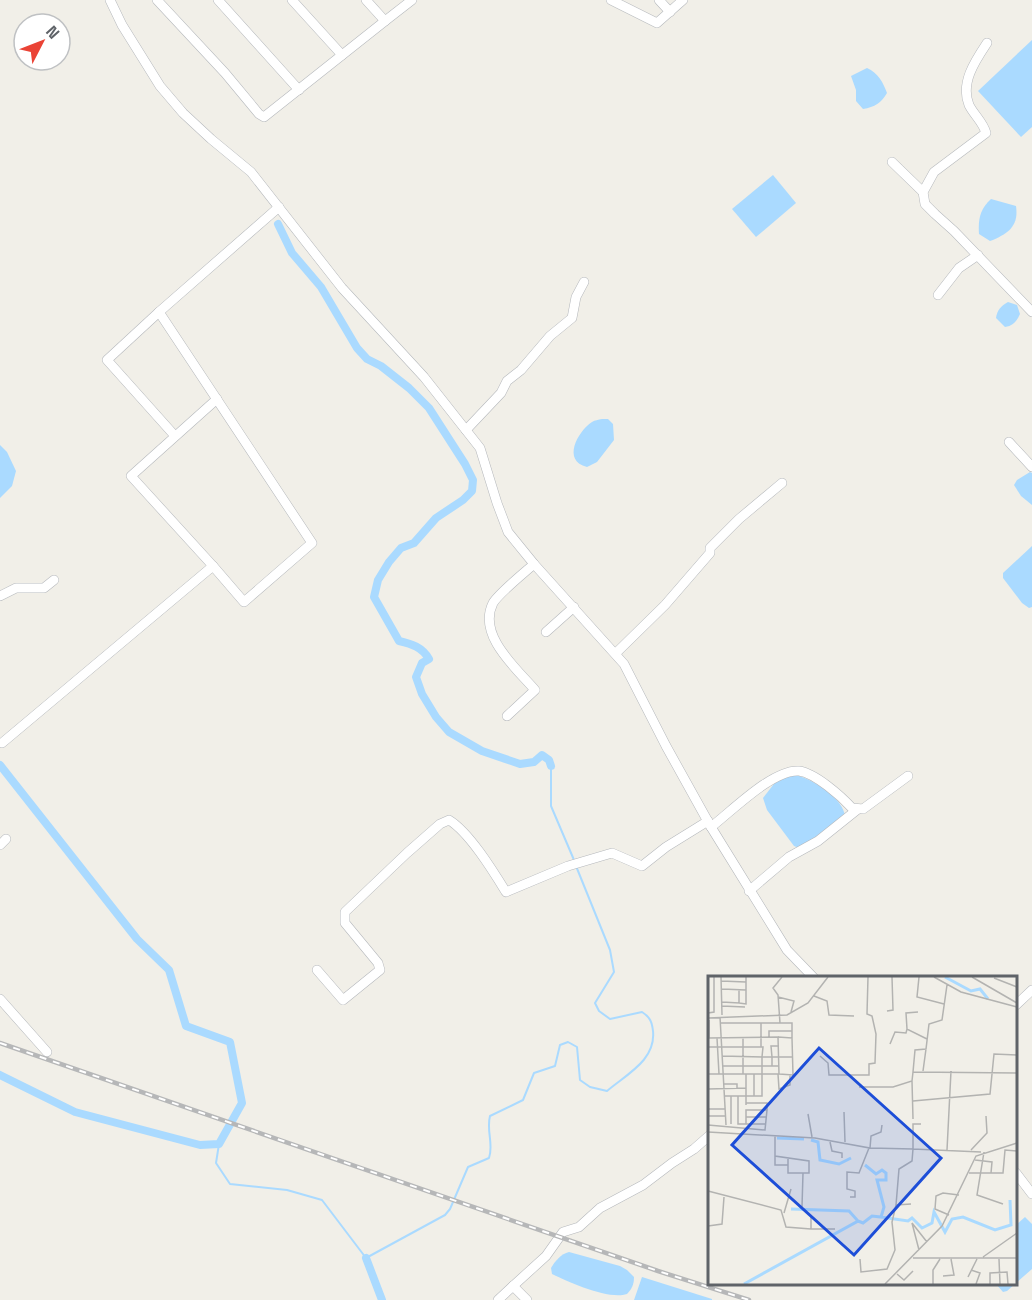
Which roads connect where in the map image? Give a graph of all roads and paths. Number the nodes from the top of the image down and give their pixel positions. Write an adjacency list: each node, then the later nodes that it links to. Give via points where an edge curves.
1 (110, 0): 17 (street, via 160,86 190,120 251,172)
2 (157, 0): 14 (street, via 261,116)
3 (218, 0): 14 (street)
4 (292, 0): 13 (street)
5 (366, 0): 11 (street)
6 (412, 0): 11 (street)
7 (611, 0): 10 (street, via 655,23)
8 (659, 0): 10 (street)
9 (683, 0): 10 (street)
10 (670, 12)
11 (385, 21): 13 (street)
12 (987, 43): 16 (street, via 970,71 966,93 986,133 934,172)
13 (342, 55): 14 (street)
14 (299, 90)
15 (892, 162): 16 (street)
16 (923, 192): 18 (street, via 925,204)
17 (279, 207): 21 (street); 24 (street, via 342,288 424,377)
18 (978, 255): 20 (street, via 958,268); 22 (street)
19 (584, 282): 24 (street, via 572,318 507,381 496,399)
20 (938, 295)
21 (159, 312): 23 (street); 25 (street, via 107,360)
22 (1032, 312)
23 (217, 399): 25 (street); 30 (street, via 312,543 244,602)
24 (466, 430): 29 (street, via 480,448 508,532)
25 (175, 436): 30 (street, via 131,476)
26 (1009, 442): 27 (street)
27 (1032, 466)
28 (782, 483): 35 (street, via 710,548 710,553 665,605)
29 (534, 564): 33 (street); 36 (street, via 494,603 489,620 492,638 535,690)
30 (213, 566): 37 (street)
31 (54, 580): 32 (street, via 44,588 16,588)
32 (0, 596)
33 (574, 607): 34 (street); 35 (street)
34 (546, 632)
35 (616, 653): 40 (street)
36 (507, 716)
37 (2, 743)
38 (908, 776): 39 (street, via 863,809)
39 (858, 808): 40 (street, via 852,808 811,775 787,772); 41 (street)
40 (710, 824): 41 (street); 42 (street, via 666,847 642,866 612,853 506,892 459,826 449,820 407,853 345,912 345,923 380,970 343,1000)
41 (749, 891): 43 (street, via 787,950)
42 (316, 970)
43 (812, 976)
44 (1032, 990): 46 (street)
45 (0, 999): 47 (street)
46 (1017, 1004)
47 (47, 1052)
48 (708, 1137): 51 (street, via 644,1185 600,1208 579,1227 563,1232 546,1256)
49 (1017, 1174): 50 (street)
50 (1032, 1194)
51 (513, 1286): 52 (street); 53 (street)
52 (498, 1300)
53 (527, 1300)

